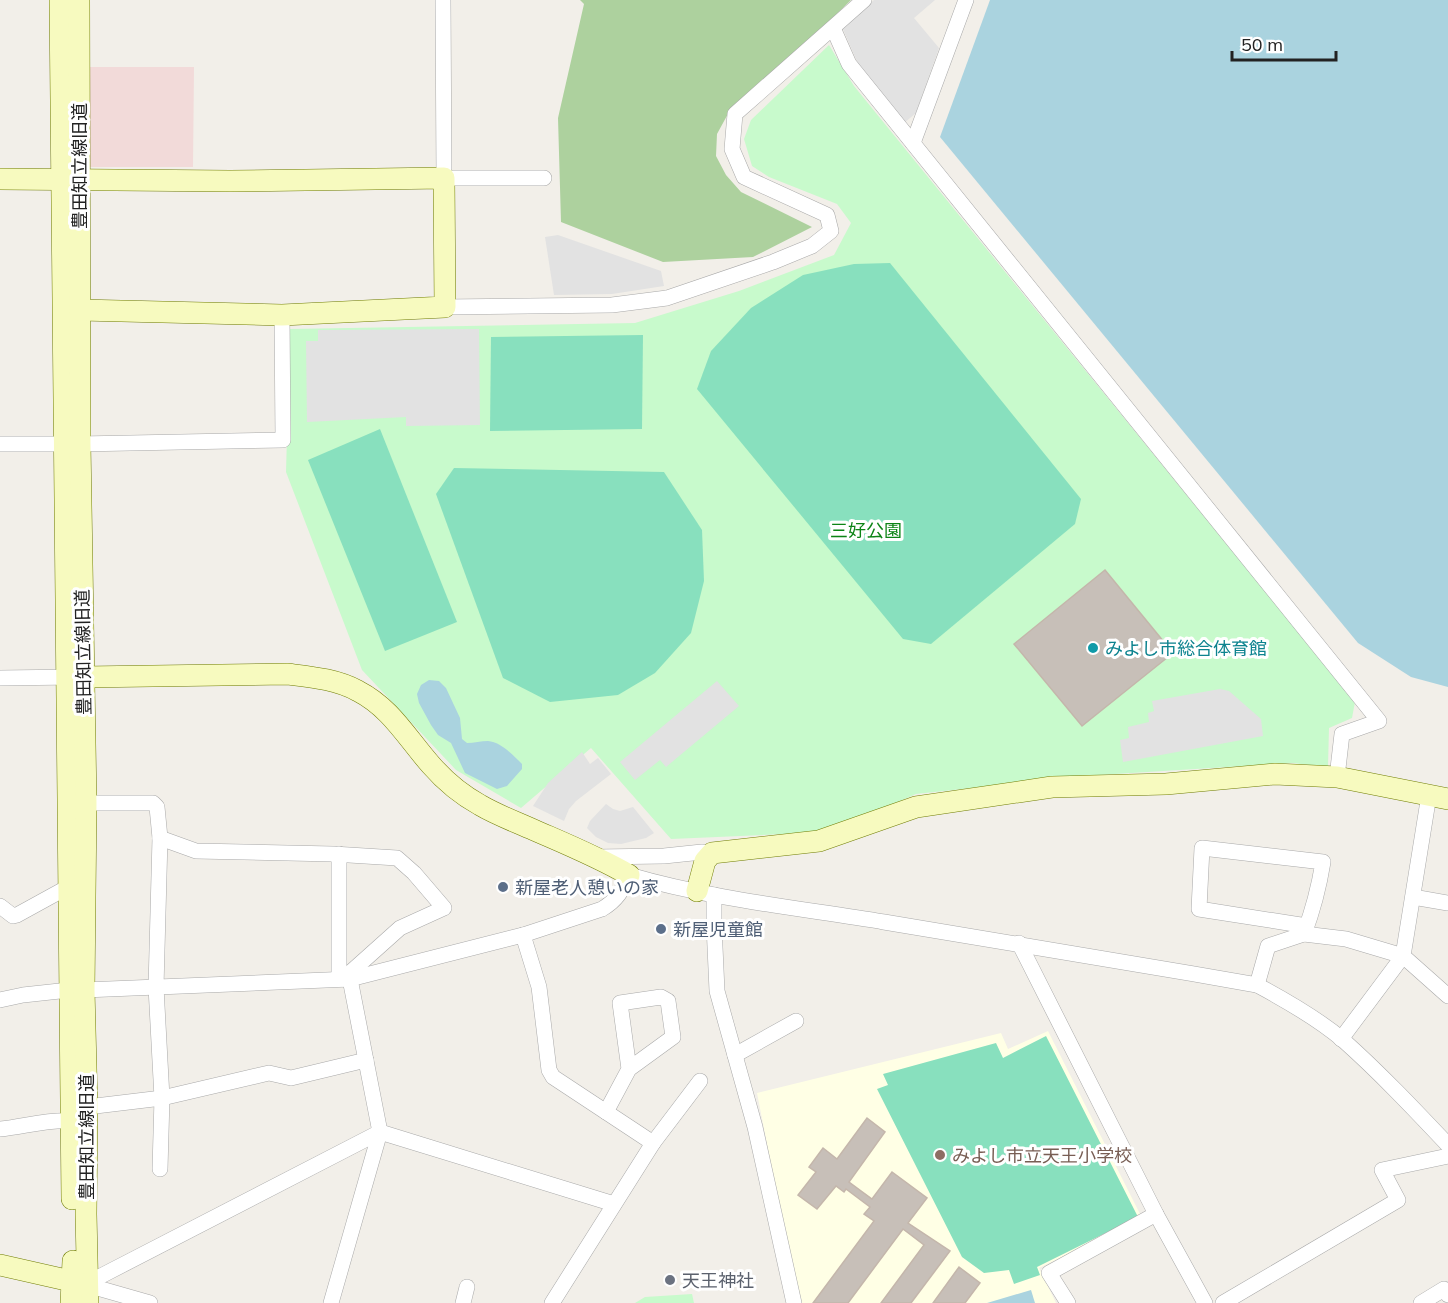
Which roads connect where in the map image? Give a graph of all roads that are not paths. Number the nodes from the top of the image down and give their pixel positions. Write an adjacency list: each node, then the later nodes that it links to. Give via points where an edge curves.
1 (60, 0): 11 (street, 豊田知立線旧道)
2 (79, 0): 11 (street, 豊田知立線旧道)
3 (442, 0): 8 (street)
4 (864, 0): 6 (street)
5 (966, 0): 7 (street)
6 (833, 28): 7 (street, via 849,64); 12 (street, via 735,114 732,149 744,177 827,214 831,231 812,246 650,301)
7 (913, 142): 19 (street, via 1379,721 1342,734)
8 (444, 178): 9 (street); 11 (street); 12 (street)
9 (544, 178)
10 (0, 179): 11 (street)
11 (71, 181): 13 (street, 豊田知立線旧道); 16 (street, 豊田知立線旧道)
12 (445, 307): 14 (street)
13 (80, 310): 14 (street); 16 (street, 豊田知立線旧道)
14 (282, 315): 16 (street, via 283,440)
15 (0, 444): 16 (street)
16 (72, 444): 17 (street, 豊田知立線旧道)
17 (75, 677): 18 (street); 21 (street, 豊田知立線旧道); 25 (street, via 287,674 340,683 384,709 431,765 479,805); 27 (street, 豊田知立線旧道)
18 (0, 678)
19 (1337, 777): 20 (street); 23 (street, via 1275,774 1166,784 1052,787 916,807 819,841)
20 (1438, 797): 29 (street)
21 (86, 803): 22 (street, via 153,803 157,807); 39 (street, 豊田知立線旧道)
22 (160, 838): 24 (street, via 196,851); 38 (street)
23 (712, 853): 25 (street); 28 (street, via 705,861)
24 (339, 854): 36 (street); 36 (street, via 397,858 444,908 400,928)
25 (597, 857): 26 (street)
26 (628, 875): 28 (street); 33 (street, via 613,903)
27 (68, 886): 31 (street, via 17,915); 39 (street, 豊田知立線旧道)
28 (706, 893): 34 (street); 44 (street, via 714,925 717,991)
29 (1413, 897): 30 (street); 35 (street)
30 (1448, 903)
31 (0, 906)
32 (1306, 930): 32 (street, via 1323,862 1202,848 1199,909); 35 (street); 37 (street, via 1268,946)
33 (523, 934): 36 (street); 50 (street, via 539,987 549,1070 553,1077)
34 (1019, 943): 37 (street); 59 (street)
35 (1403, 956): 40 (street); 43 (street)
36 (344, 979): 38 (street); 45 (street)
37 (1257, 985): 43 (street)
38 (156, 987): 39 (street); 48 (street)
39 (77, 990): 41 (street); 49 (street, 豊田知立線旧道); 51 (street, 豊田知立線旧道)
40 (1448, 996)
41 (0, 1000)
42 (796, 1021): 44 (street)
43 (1341, 1039): 55 (street)
44 (735, 1055): 69 (street)
45 (366, 1060): 48 (street, via 291,1078 269,1073); 53 (street)
46 (629, 1069): 46 (street, via 673,1037 668,1001 662,997 620,1003); 50 (street)
47 (700, 1081): 54 (street)
48 (162, 1098): 49 (street); 57 (street)
49 (87, 1107): 62 (street, 豊田知立線旧道)
50 (606, 1113): 54 (street)
51 (71, 1121): 52 (street); 62 (street, 豊田知立線旧道)
52 (0, 1130)
53 (380, 1132): 58 (street); 62 (street, via 99,1277); 66 (street)
54 (653, 1143): 58 (street)
55 (1448, 1145)
56 (1448, 1156): 72 (street, via 1382,1170 1398,1200)
57 (160, 1169)
58 (614, 1204): 68 (street)
59 (1156, 1214): 70 (street, via 1049,1273); 71 (street)
60 (0, 1265): 62 (street)
61 (467, 1287): 67 (street)
62 (83, 1290): 64 (street, 豊田知立線旧道); 65 (street)
63 (1448, 1295): 73 (street, via 1444,1288)
64 (71, 1303)
65 (150, 1303)
66 (331, 1303)
67 (463, 1303)
68 (552, 1303)
69 (794, 1303)
70 (1068, 1303)
71 (1205, 1303)
72 (1223, 1303)
73 (1421, 1303)

